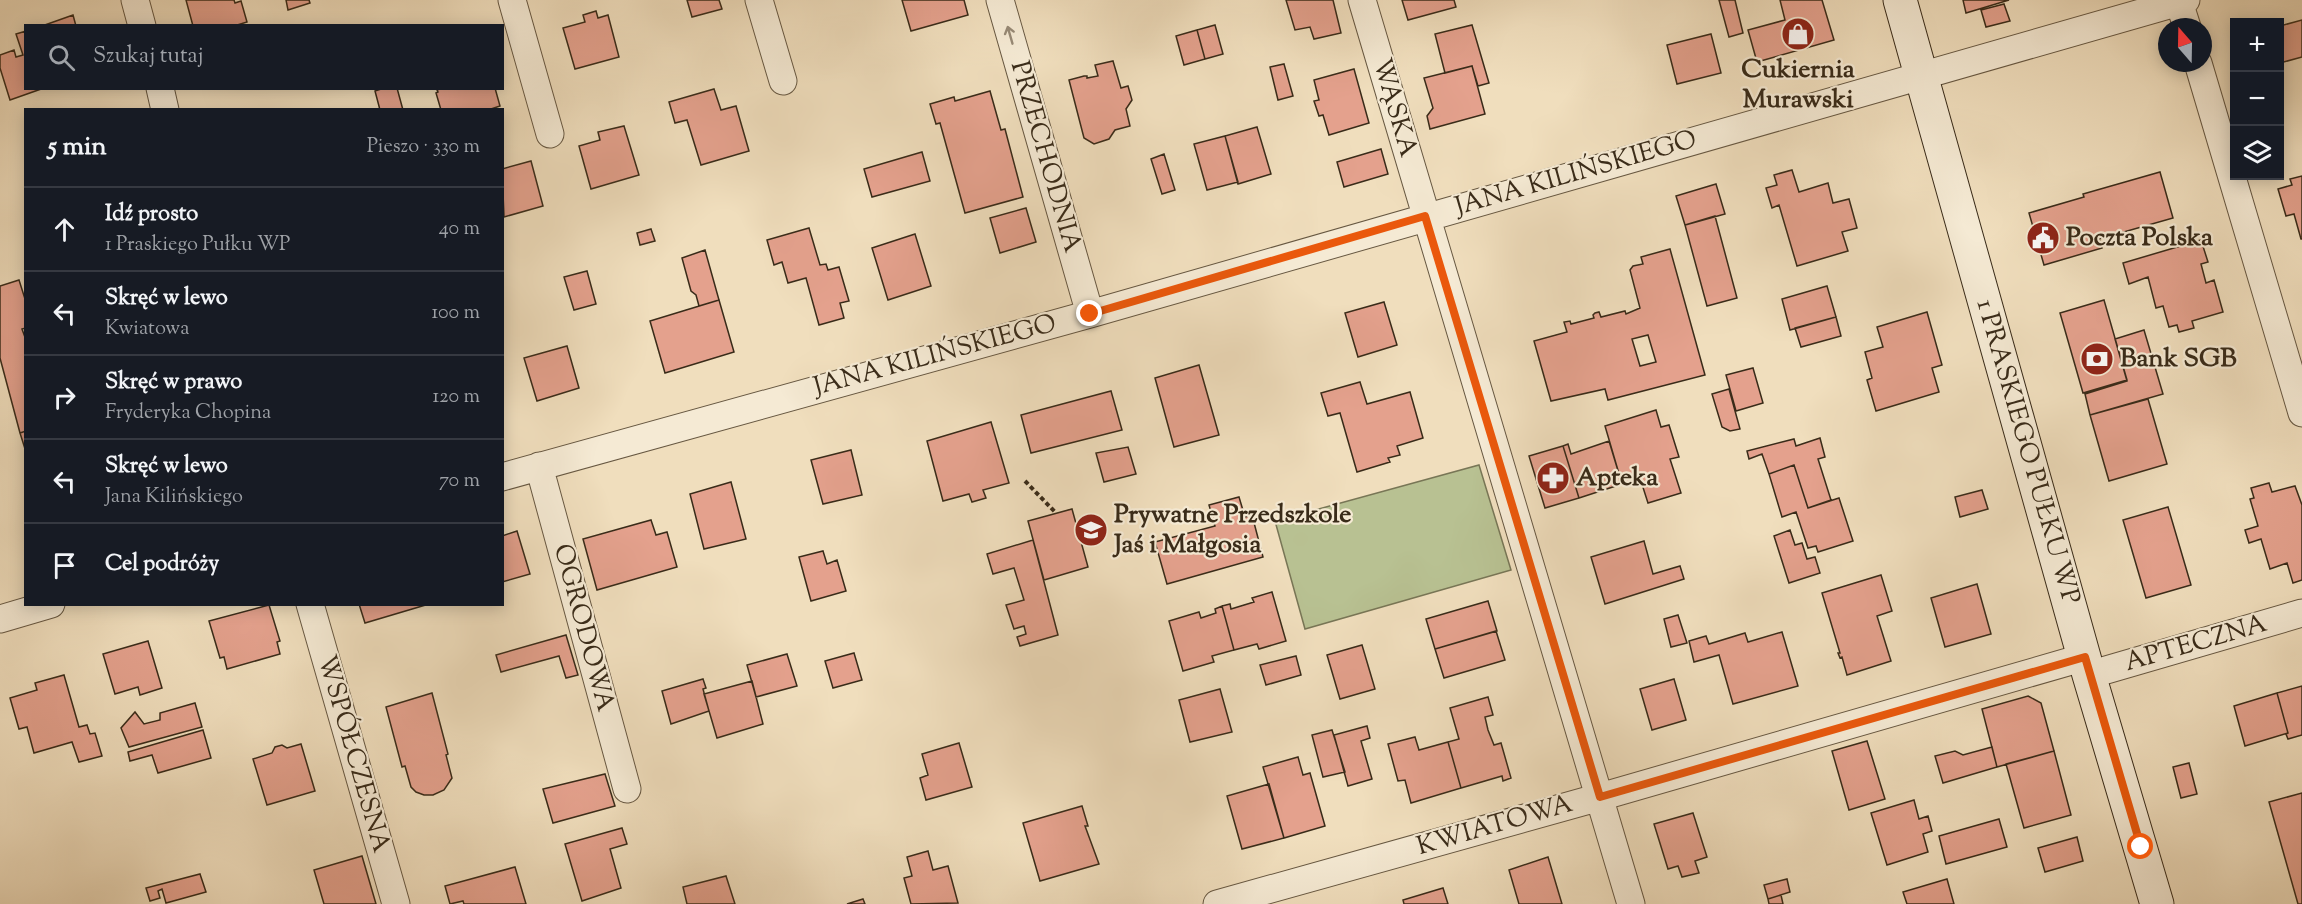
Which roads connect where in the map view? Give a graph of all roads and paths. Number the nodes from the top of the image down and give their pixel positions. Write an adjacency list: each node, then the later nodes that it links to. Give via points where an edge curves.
1 (135, 0): 8 (street)
2 (512, 0): 14 (street)
3 (759, 0): 11 (street)
4 (1000, 0): 16 (street, PRZECHODNIA, one-way to 4)
5 (1362, 0): 15 (street, WĄSKA)
6 (1900, 0): 10 (street, 1 PRASKIEGO PUŁKU WP)
7 (2184, 10): 10 (street, JANA KILIŃSKIEGO)
8 (141, 24)
9 (2201, 72): 17 (street)
10 (1922, 75): 15 (street, JANA KILIŃSKIEGO); 26 (street, 1 PRASKIEGO PUŁKU WP)
11 (783, 81)
12 (160, 90): 13 (street)
13 (165, 108)
14 (550, 134)
15 (1425, 216): 16 (street, JANA KILIŃSKIEGO); 28 (street, WĄSKA)
16 (1090, 314): 18 (street, JANA KILIŃSKIEGO)
17 (2302, 413)
18 (539, 466): 19 (street, JANA KILIŃSKIEGO); 27 (street, OGRODOWA)
19 (504, 476)
20 (1025, 482): 21 (path)
21 (1056, 513)
22 (44, 606): 25 (street)
23 (311, 606): 29 (street, WSPÓŁCZESNA)
24 (2302, 613): 26 (street, APTECZNA)
25 (0, 619)
26 (2087, 666): 28 (street, KWIATOWA); 32 (street, 1 PRASKIEGO PUŁKU WP)
27 (627, 789)
28 (1600, 797): 30 (street, KWIATOWA); 31 (street, WĄSKA)
29 (396, 904)
30 (1217, 904)
31 (1631, 904)
32 (2157, 904)

